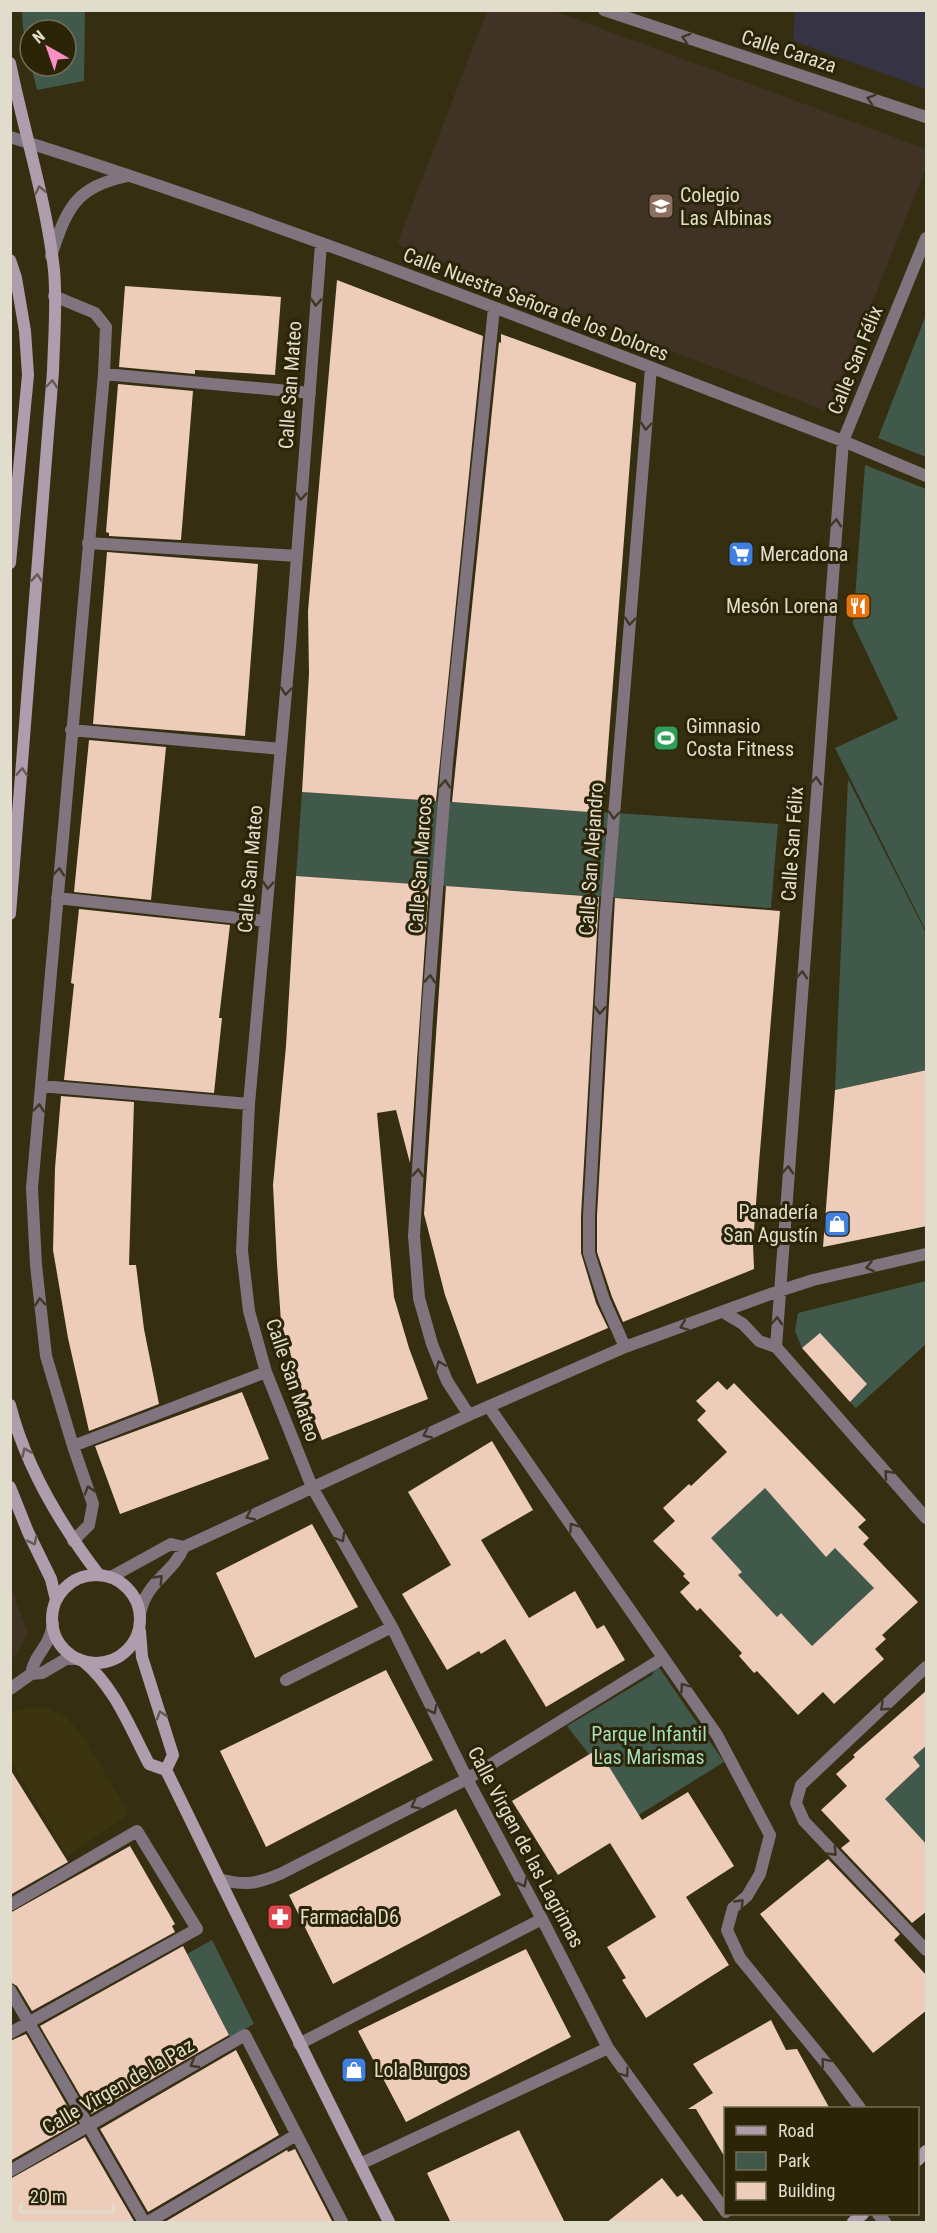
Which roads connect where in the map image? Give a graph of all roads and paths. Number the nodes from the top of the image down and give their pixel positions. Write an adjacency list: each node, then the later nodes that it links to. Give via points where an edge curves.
1 (604, 10): 3 (street, Calle Caraza, one-way to 1)
2 (10, 63): 5 (main road)
3 (927, 117)
4 (10, 137): 5 (street, Calle Nuestra Señora de los Dolores)
5 (29, 142): 6 (street, Calle Nuestra Señora de los Dolores); 9 (main road, one-way to 5)
6 (129, 176): 8 (street, Calle Nuestra Señora de los Dolores); 9 (street, via 105,181 79,199 63,220)
7 (927, 238): 16 (street, Calle San Félix)
8 (321, 244): 12 (street, Calle Nuestra Señora de los Dolores); 15 (street, Calle San Mateo, one-way to 15)
9 (51, 256): 11 (main road)
10 (10, 260): 20 (main road, via 25,331 28,375)
11 (54, 296): 14 (street, via 102,319 106,327); 24 (main road, one-way to 11, via 53,371)
12 (494, 308): 13 (street, Calle Nuestra Señora de los Dolores); 36 (street, Calle San Marcos, one-way to 12, via 447,1381 432,1344 419,1298 414,1236 447,762)
13 (651, 368): 16 (street, Calle Nuestra Señora de los Dolores); 31 (street, Calle San Alejandro, one-way to 31, via 605,924 588,1215 589,1253)
14 (104, 374): 15 (street); 18 (street)
15 (310, 393): 19 (street, Calle San Mateo, one-way to 19)
16 (843, 441): 17 (street, Calle Nuestra Señora de los Dolores); 29 (street, Calle San Félix, one-way to 16)
17 (927, 476)
18 (88, 543): 19 (street); 21 (street)
19 (297, 556): 22 (street, Calle San Mateo, one-way to 22)
20 (10, 563)
21 (71, 730): 22 (street); 23 (street, one-way to 21)
22 (281, 749): 25 (street, Calle San Mateo, one-way to 25)
23 (57, 898): 25 (street); 26 (street)
24 (10, 914)
25 (265, 921): 27 (street, Calle San Mateo)
26 (41, 1086): 27 (street); 37 (street, one-way to 26, via 46,1356 36,1265 32,1188)
27 (249, 1104): 33 (street, Calle San Mateo, via 242,1251 249,1311)
28 (927, 1254): 29 (street, one-way to 29)
29 (779, 1291): 30 (street); 32 (street, Calle San Félix, one-way to 29)
30 (723, 1312): 31 (street, one-way to 31); 32 (street, via 743,1324 759,1341)
31 (625, 1347): 35 (street)
32 (776, 1347): 40 (street, one-way to 32)
33 (266, 1372): 37 (street); 39 (street, Calle San Mateo)
34 (10, 1405): 41 (main road, one-way to 34, via 48,1501)
35 (489, 1407): 36 (street); 48 (street, one-way to 35)
36 (469, 1415): 39 (street, one-way to 39)
37 (73, 1446): 41 (street, one-way to 37, via 89,1525 93,1504)
38 (10, 1487): 44 (main road, one-way to 44, via 51,1579)
39 (312, 1487): 42 (street, one-way to 42); 47 (street, Calle Virgen de las Lagrimas, one-way to 47)
40 (927, 1518)
41 (73, 1541): 43 (main road)
42 (184, 1547): 43 (street, via 171,1544); 45 (street, one-way to 42, via 148,1591 180,1557)
43 (105, 1576): 44 (main road, via 78,1578); 45 (main road, via 131,1592)
44 (56, 1600): 46 (main road)
45 (140, 1621): 49 (main road, via 135,1638 119,1656 107,1661); 54 (main road, one-way to 45, via 173,1755 142,1657)
46 (52, 1624): 49 (main road, via 63,1647); 51 (street, via 47,1645 32,1664)
47 (392, 1627): 52 (street); 55 (street, Calle Virgen de las Lagrimas, one-way to 55)
48 (663, 1658): 55 (street); 65 (street, one-way to 48, via 740,1958 727,1930 733,1908 747,1896 760,1874 770,1835 717,1735)
49 (81, 1660): 51 (street, via 66,1659 42,1673); 54 (main road, via 99,1674 111,1691 149,1764)
50 (927, 1667): 59 (street, one-way to 59, via 801,1785 796,1803 804,1821)
51 (31, 1674): 53 (street)
52 (286, 1680)
53 (10, 1689)
54 (166, 1770): 56 (main road)
55 (467, 1779): 56 (street, one-way to 56, via 261,1882 240,1884); 58 (street, Calle Virgen de las Lagrimas, one-way to 58)
56 (219, 1879): 63 (main road)
57 (10, 1905): 61 (street, via 137,1831 197,1929)
58 (542, 1919): 63 (street); 64 (street, Calle Virgen de las Lagrimas)
59 (927, 1950)
60 (10, 1990): 61 (street)
61 (30, 2022): 62 (street); 66 (street)
62 (10, 2033)
63 (299, 2044): 68 (main road)
64 (608, 2048): 68 (street); 70 (street, Calle Virgen de las Lagrimas, one-way to 70)
65 (859, 2107)
66 (89, 2125): 67 (street, Calle Virgen de la Paz, one-way to 66, via 245,2035); 69 (street, Calle Virgen de la Paz); 71 (street)
67 (296, 2135): 71 (street); 72 (street)
68 (360, 2164): 73 (main road)
69 (10, 2171)
70 (724, 2210)
71 (146, 2223)
72 (342, 2223)
73 (389, 2223)

